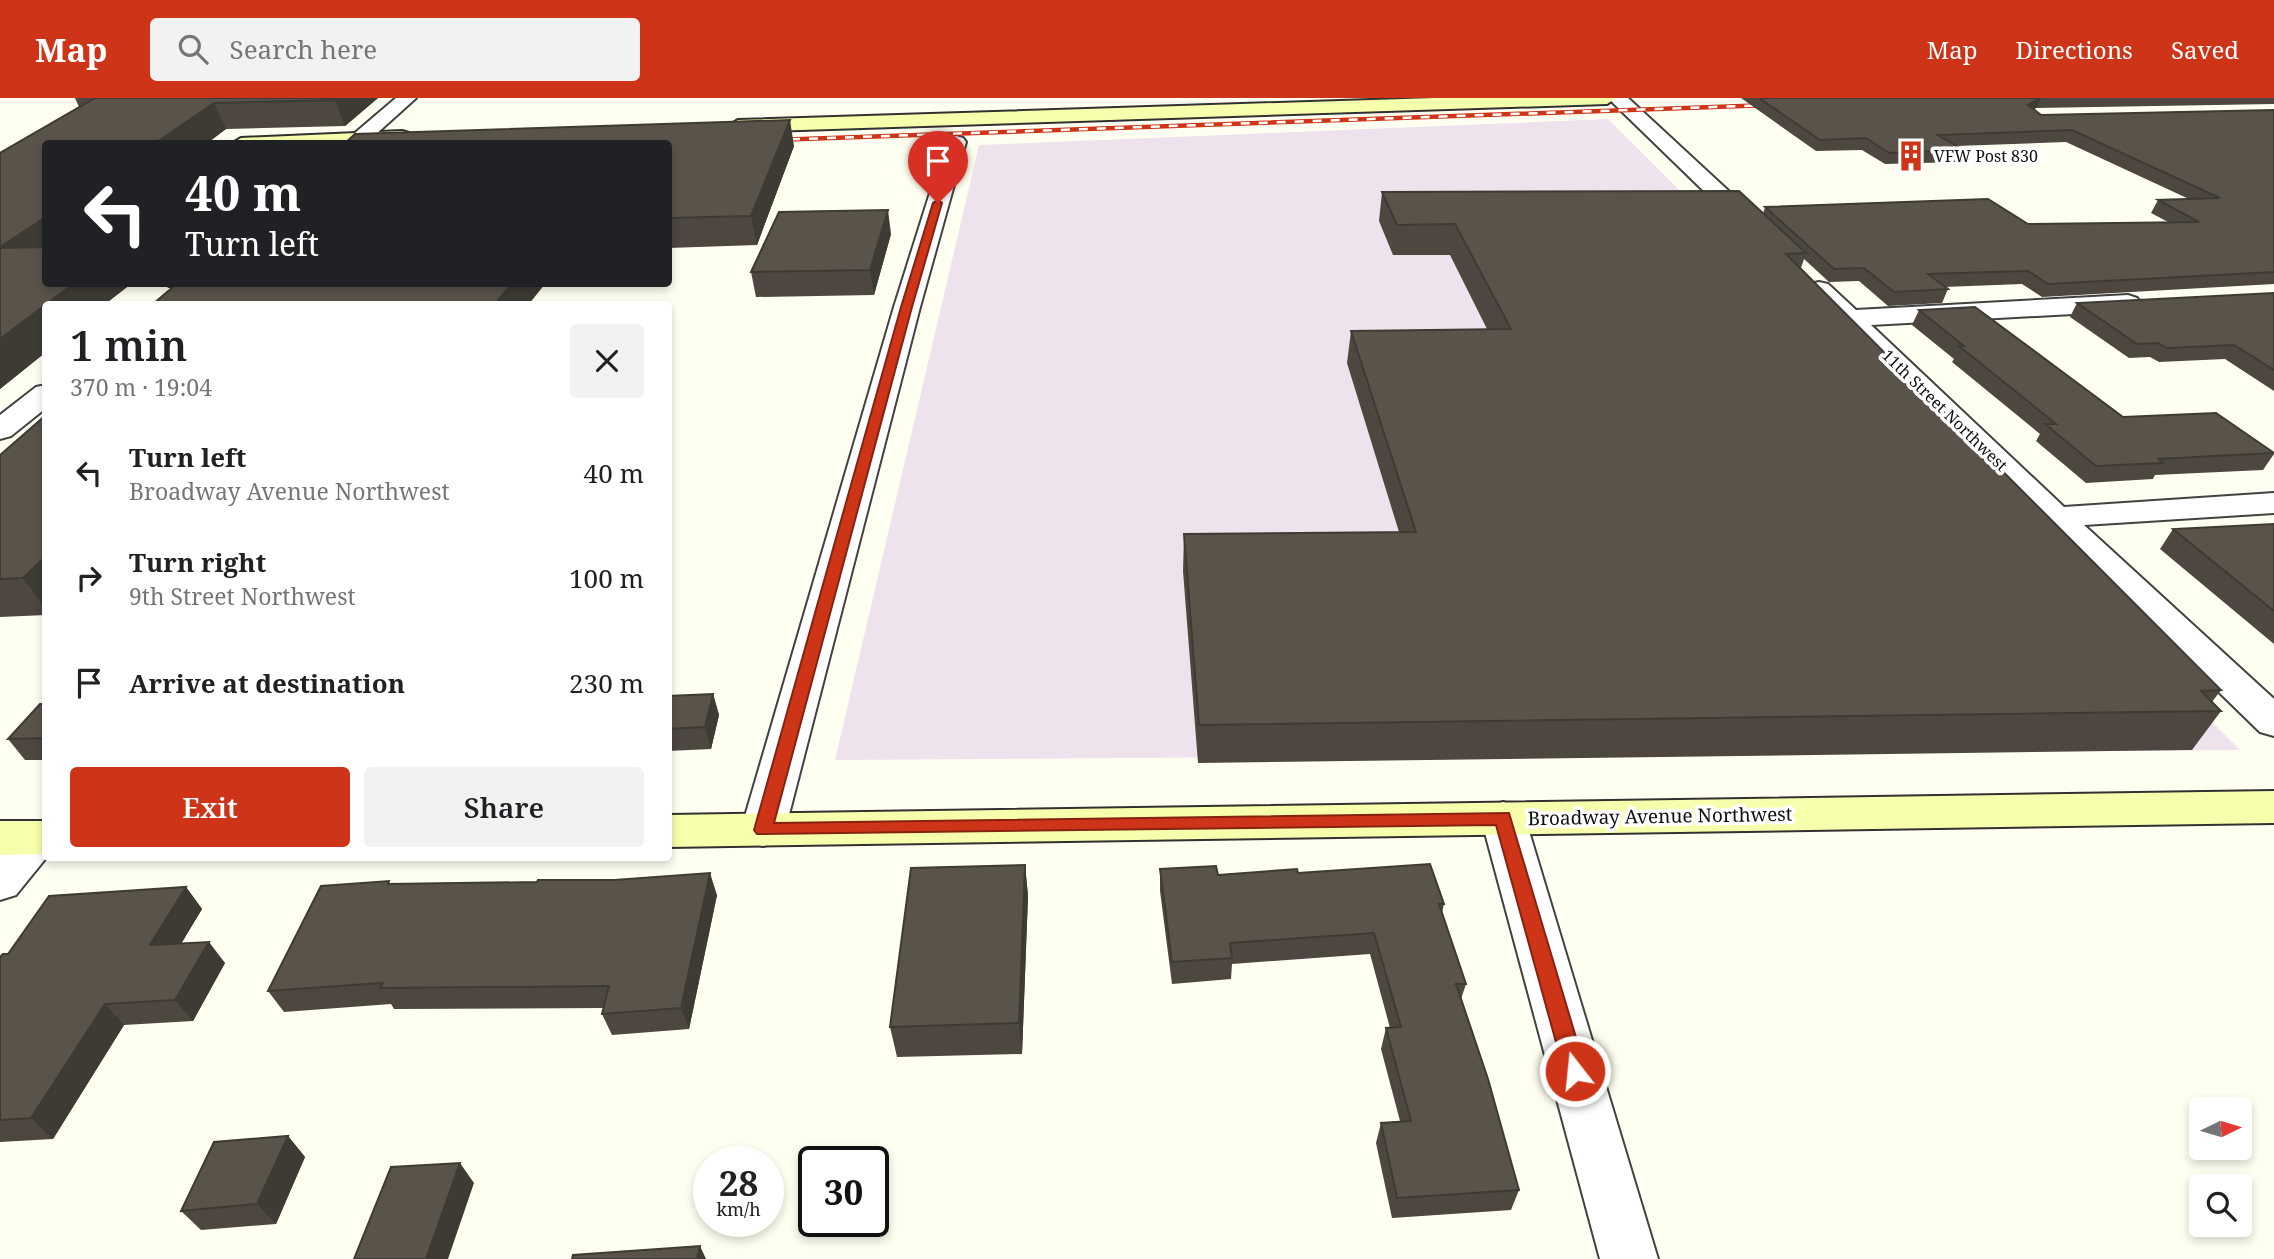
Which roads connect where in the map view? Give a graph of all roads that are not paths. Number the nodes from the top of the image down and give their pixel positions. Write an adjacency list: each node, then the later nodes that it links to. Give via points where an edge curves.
1 (407, 98): 6 (street)
2 (1607, 98): 4 (street)
3 (1617, 98): 9 (street)
4 (721, 126)
5 (424, 136): 7 (street)
6 (355, 140)
7 (368, 140)
8 (956, 142): 20 (street)
9 (1775, 247)
10 (1803, 274): 12 (street, 11th Street Northwest)
11 (2150, 302): 12 (street)
12 (1850, 318): 16 (street, 11th Street Northwest)
13 (42, 396): 14 (street)
14 (0, 430)
15 (2274, 503): 16 (street)
16 (2056, 517): 17 (street, 11th Street Northwest)
17 (2274, 722)
18 (2274, 807): 19 (street, Broadway Avenue Northwest)
19 (1503, 818): 20 (street, Broadway Avenue Northwest); 24 (street)
20 (763, 830): 21 (street, Broadway Avenue Northwest)
21 (672, 831)
22 (28, 838): 23 (street)
23 (0, 882)
24 (1629, 1259)

